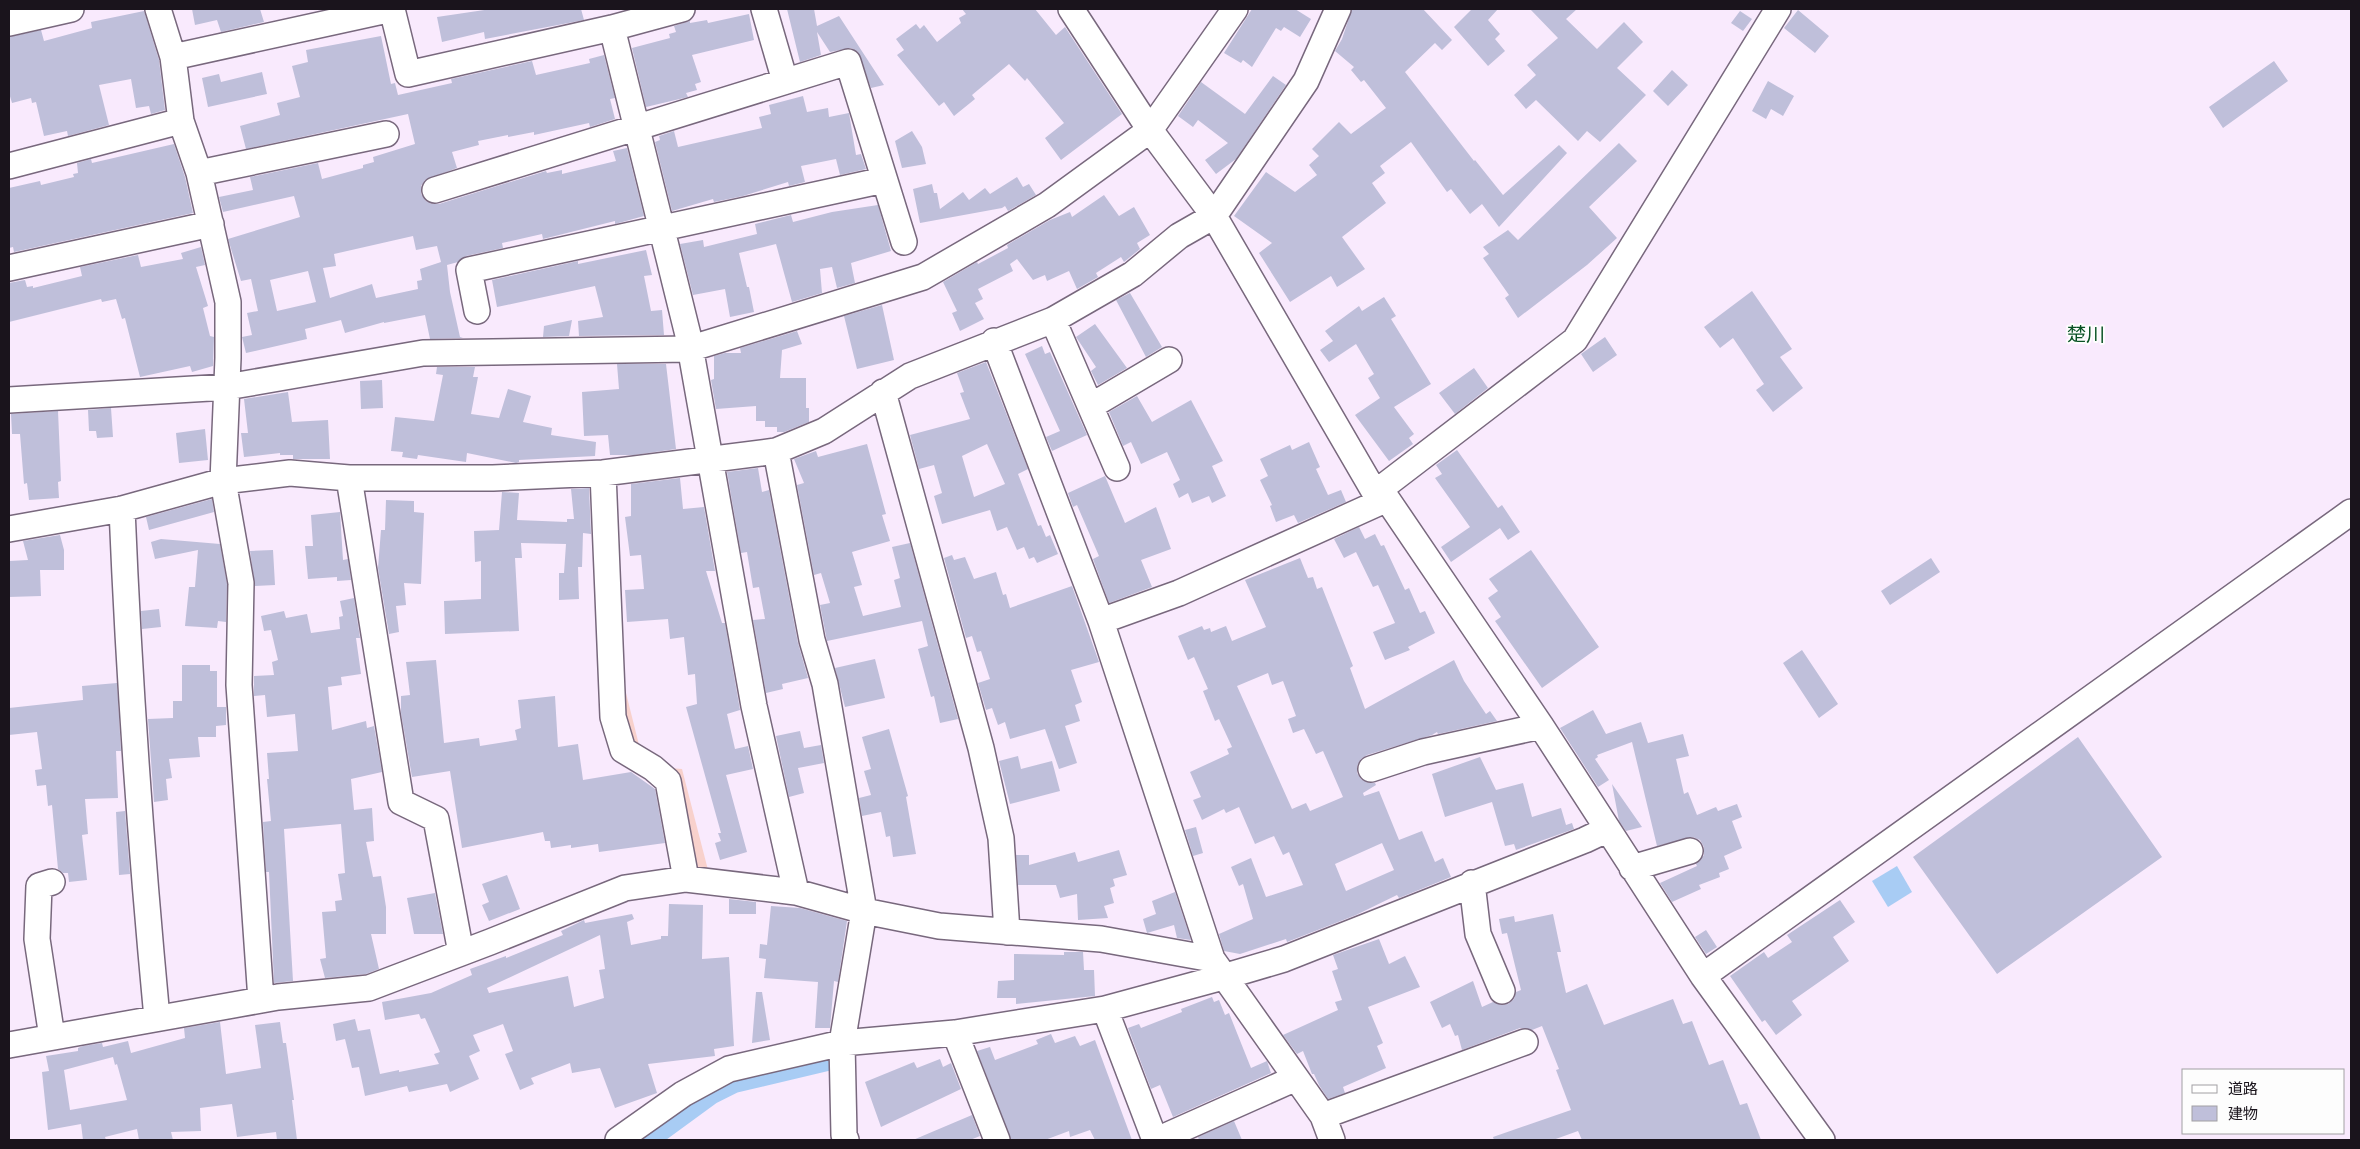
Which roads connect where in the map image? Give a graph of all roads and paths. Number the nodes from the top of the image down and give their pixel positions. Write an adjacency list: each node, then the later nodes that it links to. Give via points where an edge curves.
1 (71, 9): 10 (street)
2 (158, 9): 12 (street)
3 (392, 9): 11 (street, via 408,74); 12 (street)
4 (682, 9): 11 (street)
5 (764, 9): 13 (street)
6 (1071, 9): 16 (street)
7 (1235, 9): 16 (street)
8 (1338, 9): 22 (street, via 1306,81)
9 (1778, 9): 42 (street, via 1575,340)
10 (9, 23)
11 (612, 28): 15 (street)
12 (173, 57): 14 (street)
13 (785, 82): 15 (street); 20 (street, via 848,62)
14 (181, 121): 18 (street); 19 (street)
15 (637, 127): 21 (street); 24 (street)
16 (1150, 130): 22 (street); 30 (street, via 1047,205 923,277)
17 (386, 134): 19 (street)
18 (9, 166)
19 (199, 173): 23 (street)
20 (884, 180): 24 (street); 25 (street)
21 (435, 190)
22 (1214, 216): 28 (street, via 1179,236 1133,274); 42 (street)
23 (211, 224): 26 (street); 32 (street, via 228,302)
24 (661, 227): 27 (street, via 469,270); 30 (street)
25 (904, 242)
26 (9, 268)
27 (477, 311)
28 (1053, 320): 29 (street); 35 (street)
29 (994, 341): 33 (street, via 910,376); 46 (street)
30 (689, 349): 32 (street, via 423,353); 37 (street)
31 (1169, 360): 35 (street)
32 (227, 387): 34 (street); 41 (street)
33 (884, 392): 36 (street, via 824,431); 57 (street, via 981,748 1001,838)
34 (9, 400)
35 (1091, 406): 38 (street)
36 (776, 451): 37 (street); 56 (street, via 812,640 824,684)
37 (710, 461): 39 (street); 55 (street, via 754,706)
38 (1117, 468)
39 (603, 473): 40 (street, via 493,478); 52 (street, via 612,717 623,750 668,781)
40 (349, 478): 41 (street, via 290,473); 58 (street, via 402,802 436,819)
41 (223, 481): 43 (street); 62 (street, via 241,583 239,685)
42 (1381, 496): 46 (street, via 1179,593); 47 (street)
43 (122, 509): 45 (street); 64 (street, via 127,648 140,837)
44 (2351, 512): 60 (street)
45 (9, 529)
46 (1101, 621): 59 (street)
47 (1541, 726): 48 (street, via 1423,752); 49 (street)
48 (1371, 769)
49 (1606, 830): 51 (street); 54 (street)
50 (1690, 851): 51 (street)
51 (1632, 868): 60 (street)
52 (686, 879): 55 (street); 58 (street, via 625,888)
53 (52, 882): 66 (street, via 39,886 37,939)
54 (1472, 883): 59 (street, via 1284,959); 61 (street, via 1478,934)
55 (796, 892): 56 (street)
56 (864, 912): 57 (street, via 939,926); 68 (street)
57 (1007, 932): 59 (street, via 1101,939)
58 (461, 953): 62 (street, via 369,988)
59 (1218, 968): 63 (street); 70 (street)
60 (1703, 976): 77 (street)
61 (1502, 991)
62 (261, 1000): 64 (street)
63 (1105, 1009): 65 (street); 75 (street)
64 (158, 1018): 66 (street)
65 (955, 1033): 68 (street); 74 (street)
66 (52, 1038): 69 (street)
67 (1525, 1042): 71 (street)
68 (842, 1043): 72 (street, via 729,1069 684,1094); 73 (street)
69 (9, 1045)
70 (1296, 1078): 71 (street); 75 (street)
71 (1323, 1116): 76 (street)
72 (618, 1140)
73 (846, 1140)
74 (997, 1140)
75 (1156, 1140)
76 (1332, 1140)
77 (1822, 1140)

